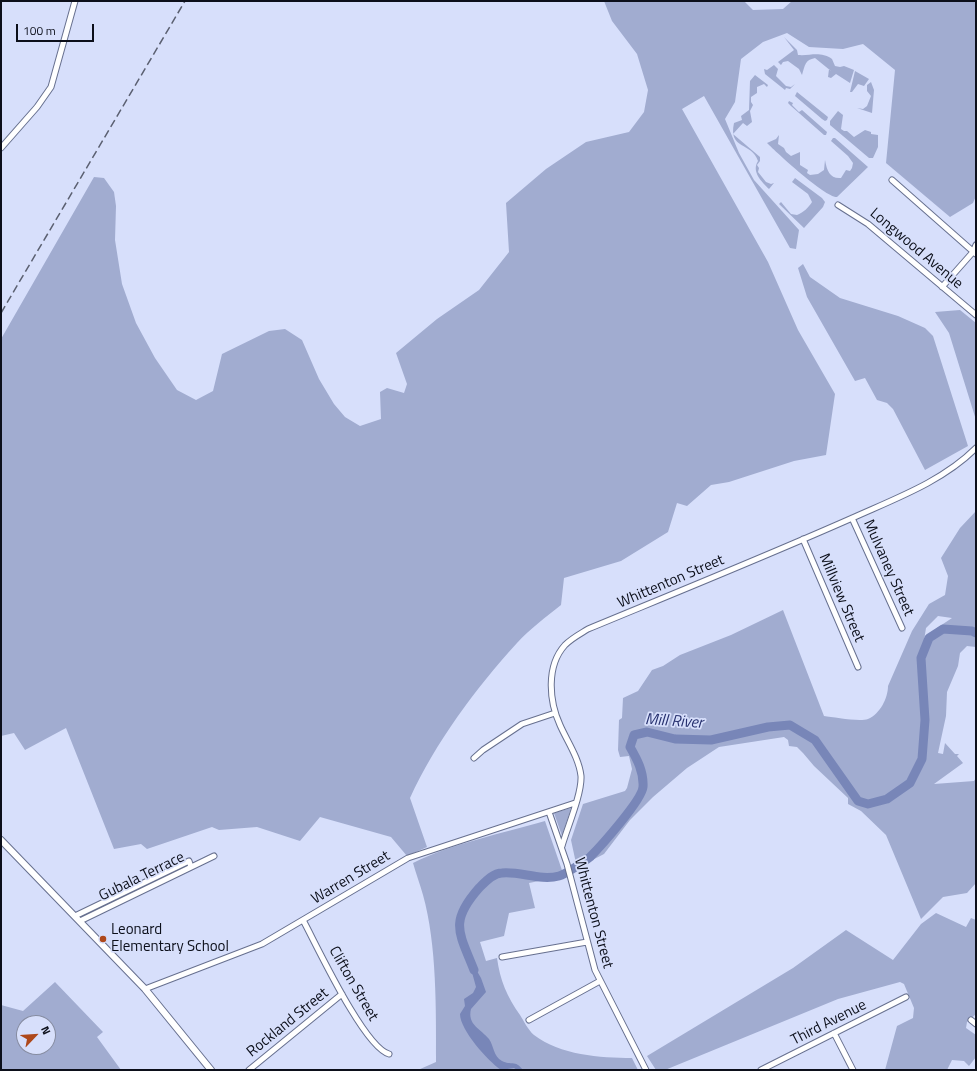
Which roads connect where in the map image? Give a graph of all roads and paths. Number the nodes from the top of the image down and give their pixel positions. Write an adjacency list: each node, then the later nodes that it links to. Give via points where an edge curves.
1 (75, 1): 2 (street, via 49,90)
2 (1, 148)
3 (892, 180): 6 (street)
4 (838, 205): 7 (street, Longwood Avenue, via 864,220)
5 (976, 245): 6 (street)
6 (974, 253): 7 (street)
7 (942, 287): 8 (street, Longwood Avenue)
8 (976, 314)
9 (976, 448): 10 (street, Whittenton Street, via 930,482)
10 (852, 518): 11 (street, Whittenton Street); 12 (street, Mulvaney Street)
11 (802, 539): 13 (street, Millview Street); 14 (street, Whittenton Street, via 574,637 561,650 553,667 551,694)
12 (902, 628)
13 (858, 666)
14 (555, 713): 15 (street, via 522,724); 16 (street, Whittenton Street, via 580,771 580,786)
15 (474, 758)
16 (575, 803): 17 (street, Warren Street); 19 (street, Whittenton Street)
17 (549, 812): 19 (street, Whittenton Street); 23 (street, Warren Street, via 408,858)
18 (1, 840): 22 (street)
19 (562, 846): 24 (street, Whittenton Street)
20 (214, 856): 21 (street, Gubala Terrace)
21 (191, 867): 22 (street, Gubala Terrace); 22 (street, Gubala Terrace, via 189,861)
22 (78, 918): 27 (street)
23 (303, 920): 27 (street, Warren Street, via 252,949); 28 (street, Clifton Street)
24 (587, 942): 25 (street); 26 (street, Whittenton Street)
25 (502, 957)
26 (600, 981): 30 (street); 37 (street, Whittenton Street)
27 (145, 989): 35 (street)
28 (342, 994): 34 (street, Clifton Street, via 373,1042 380,1050); 36 (street, Rockland Street)
29 (906, 997): 33 (street, Third Avenue)
30 (529, 1020)
31 (971, 1020): 32 (street)
32 (976, 1024)
33 (834, 1033): 38 (street, Third Avenue); 39 (street)
34 (389, 1054)
35 (211, 1070)
36 (249, 1070)
37 (646, 1070)
38 (761, 1070)
39 (853, 1070)

